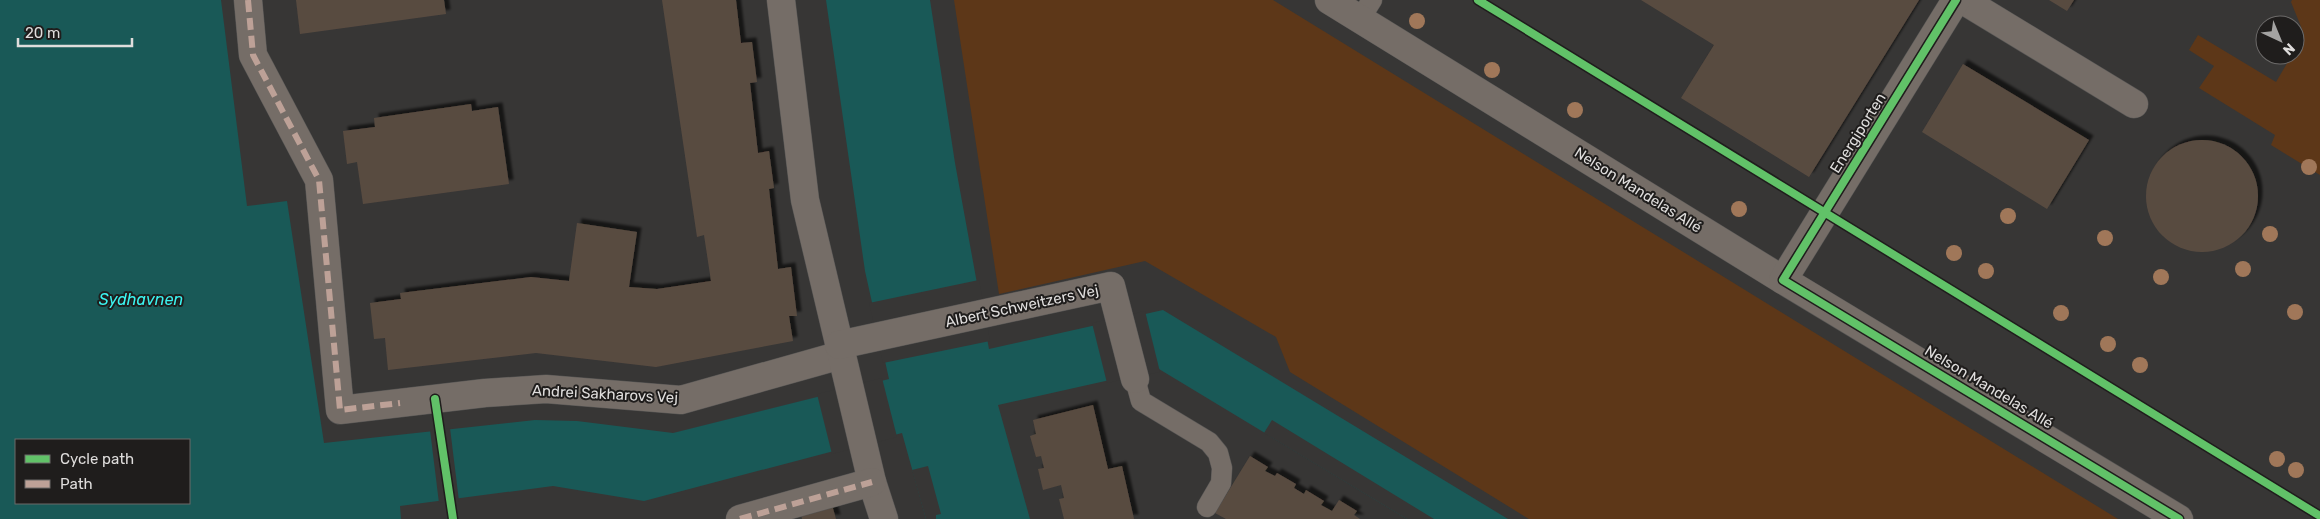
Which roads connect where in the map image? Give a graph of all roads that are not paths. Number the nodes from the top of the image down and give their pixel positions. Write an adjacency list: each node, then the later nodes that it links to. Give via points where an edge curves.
1 (248, 0): 9 (street, Andrei Sakharovs Vej, via 253,55 320,180 340,410 546,389 681,400)
2 (780, 0): 9 (street, via 805,200)
3 (1329, 0): 6 (street, Nelson Mandelas Allé)
4 (1956, 0): 8 (street, Energiporten)
5 (1963, 0): 7 (street)
6 (1366, 9): 8 (street, Nelson Mandelas Allé)
7 (2134, 104)
8 (1783, 280): 13 (street, Nelson Mandelas Allé)
9 (840, 350): 10 (street, Albert Schweitzers Vej, via 876,337 1111,286); 11 (street)
10 (1135, 379): 12 (lane, via 1141,401 1209,442 1218,453 1221,483)
11 (872, 482): 14 (street); 15 (street)
12 (1207, 508)
13 (2152, 512): 16 (street, Nelson Mandelas Allé)
14 (740, 519)
15 (884, 519)
16 (2179, 519)

